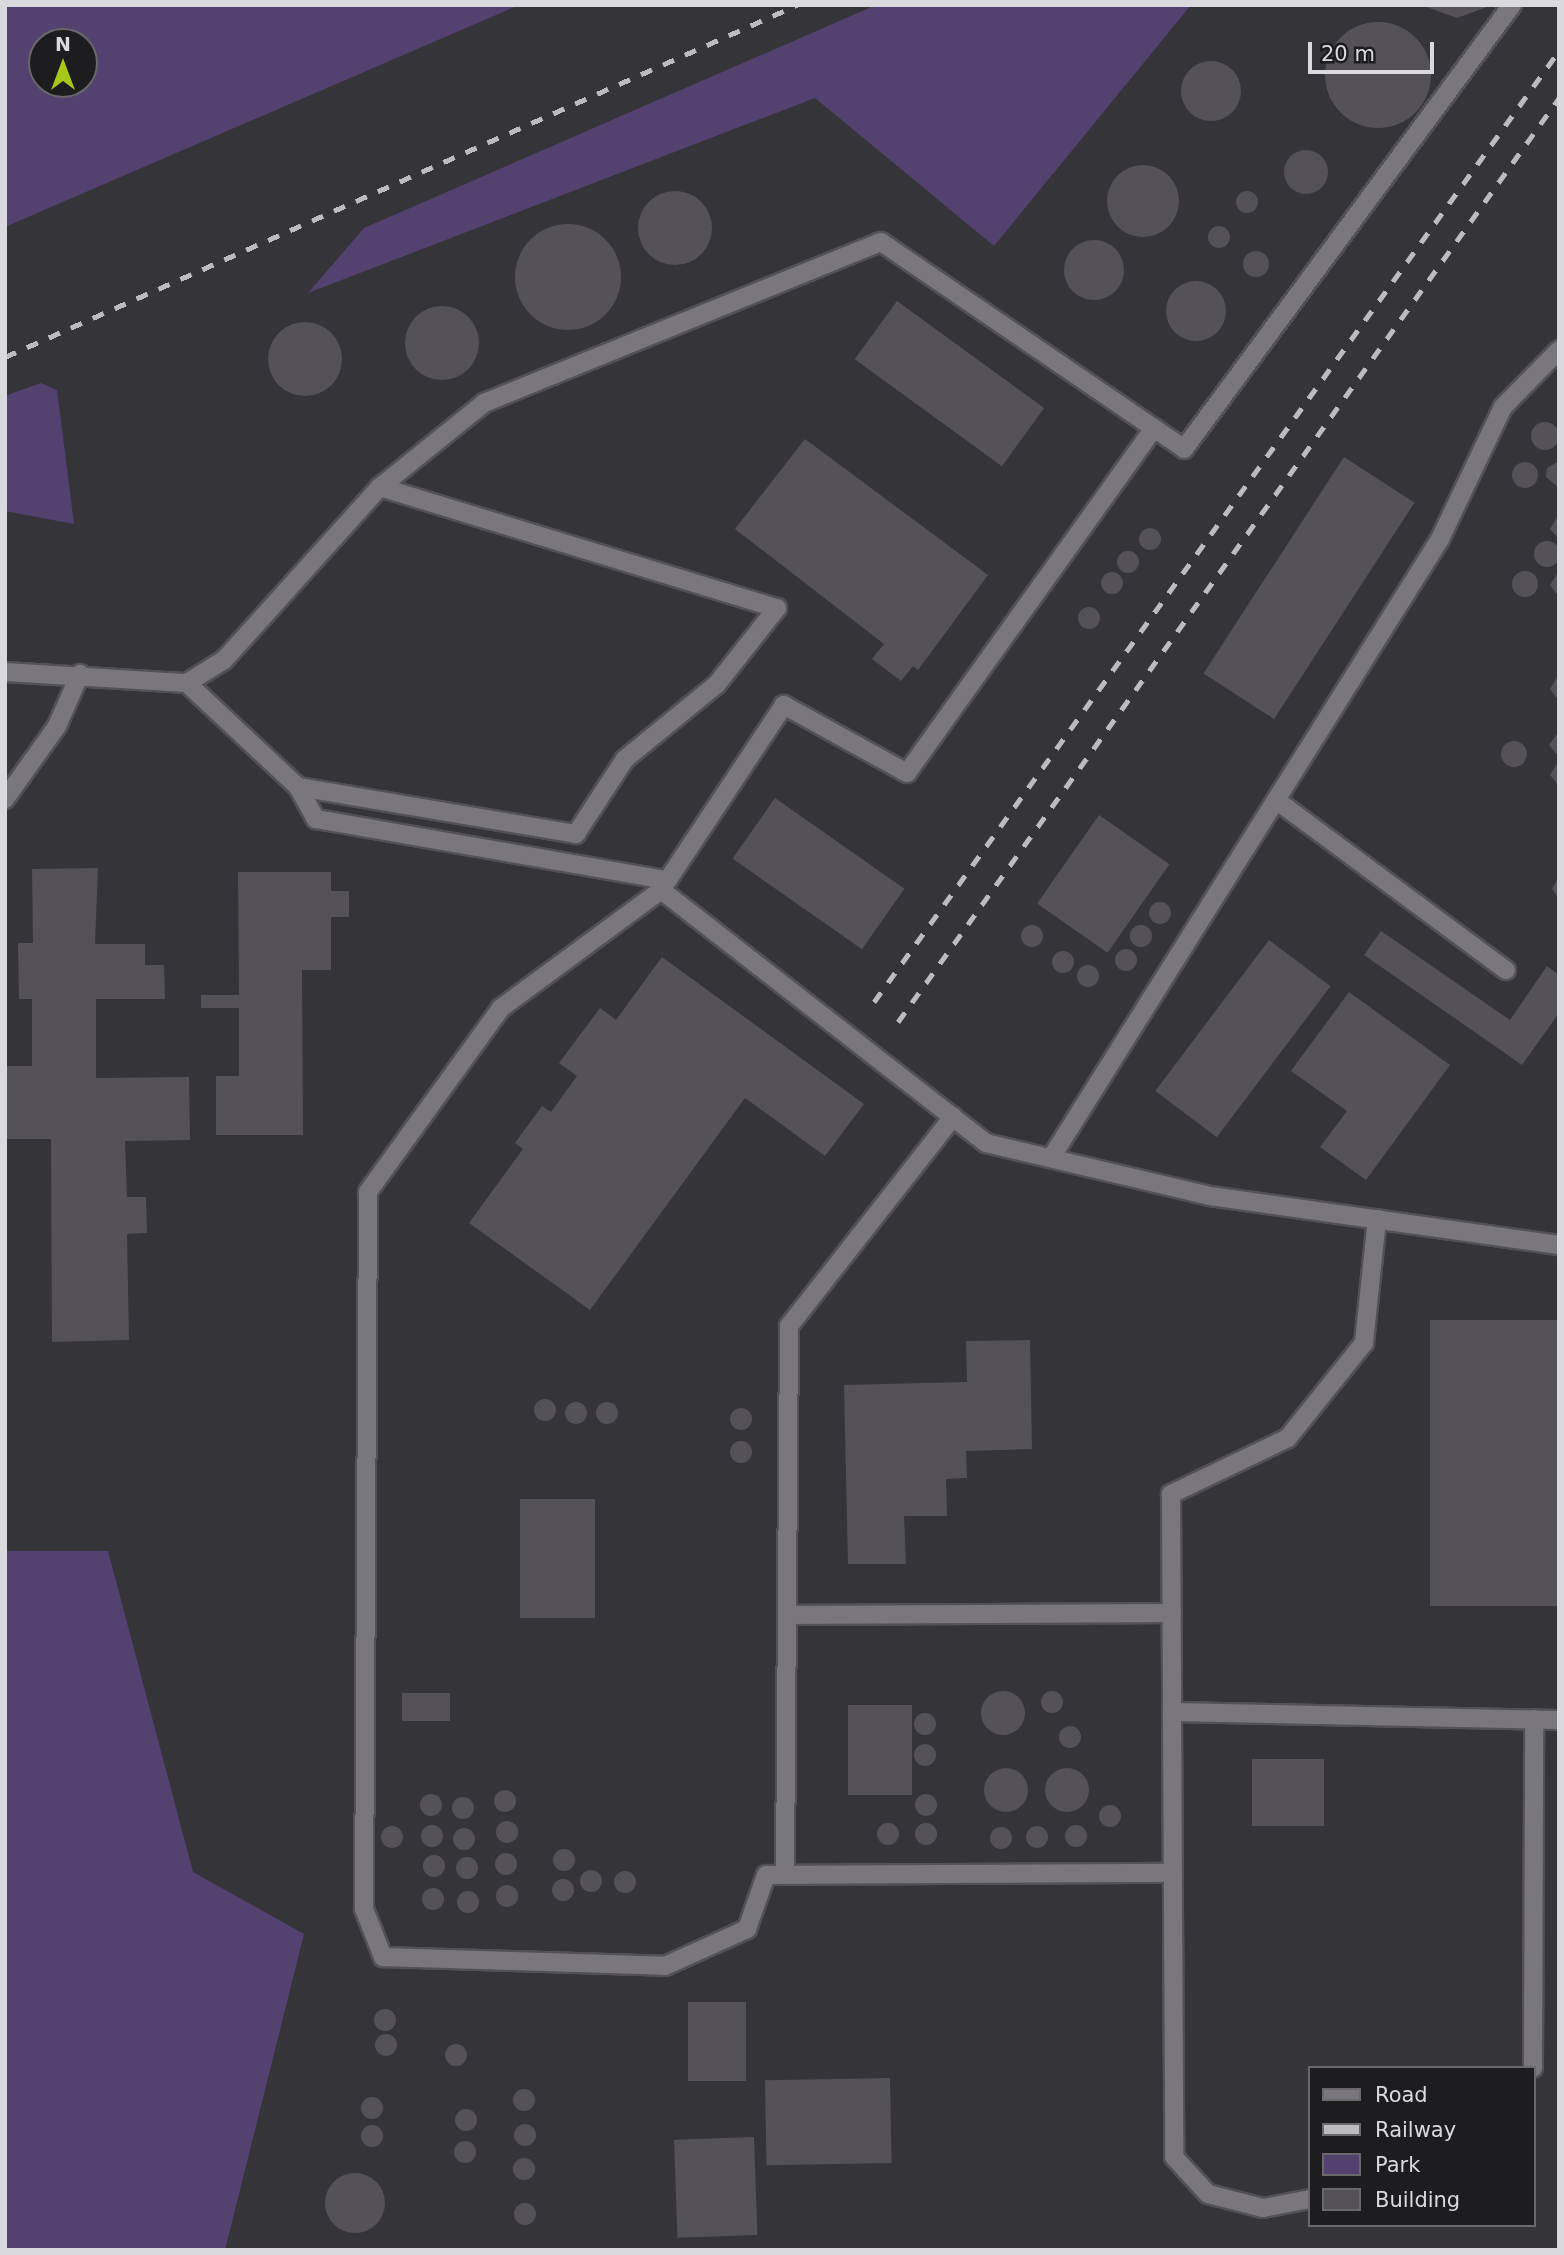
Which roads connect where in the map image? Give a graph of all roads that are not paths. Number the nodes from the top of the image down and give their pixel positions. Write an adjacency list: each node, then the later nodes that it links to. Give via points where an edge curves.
1 (1512, 5): 3 (lane, via 1184,449)
2 (1559, 350): 10 (lane, via 1503,408 1440,539)
3 (1154, 428): 4 (lane, via 881,242 484,403); 11 (lane, via 907,772 784,705)
4 (380, 487): 7 (lane, via 224,660); 8 (lane, via 777,608 716,684 625,759 576,834)
5 (5, 672): 6 (lane)
6 (80, 674): 7 (lane); 9 (lane, via 57,726)
7 (187, 683): 8 (lane)
8 (298, 787): 11 (lane, via 316,819)
9 (5, 799)
10 (1276, 800): 12 (lane); 14 (lane)
11 (664, 885): 13 (lane); 23 (lane, via 501,1009 368,1192 364,1909 383,1957 665,1966 747,1929 766,1875)
12 (1506, 970)
13 (953, 1117): 14 (lane, via 986,1143); 18 (lane, via 789,1326)
14 (1051, 1158): 15 (lane, via 1210,1196)
15 (1377, 1219): 16 (lane); 17 (lane, via 1364,1343 1288,1438 1171,1494)
16 (1559, 1245)
17 (1172, 1613): 18 (lane); 19 (lane)
18 (787, 1615): 23 (lane)
19 (1172, 1712): 20 (lane); 22 (lane)
20 (1534, 1719): 21 (lane); 24 (lane)
21 (1559, 1720)
22 (1173, 1873): 23 (lane); 25 (lane, via 1174,2157 1208,2194 1263,2208)
23 (785, 1874)
24 (1533, 2066)
25 (1308, 2199)

